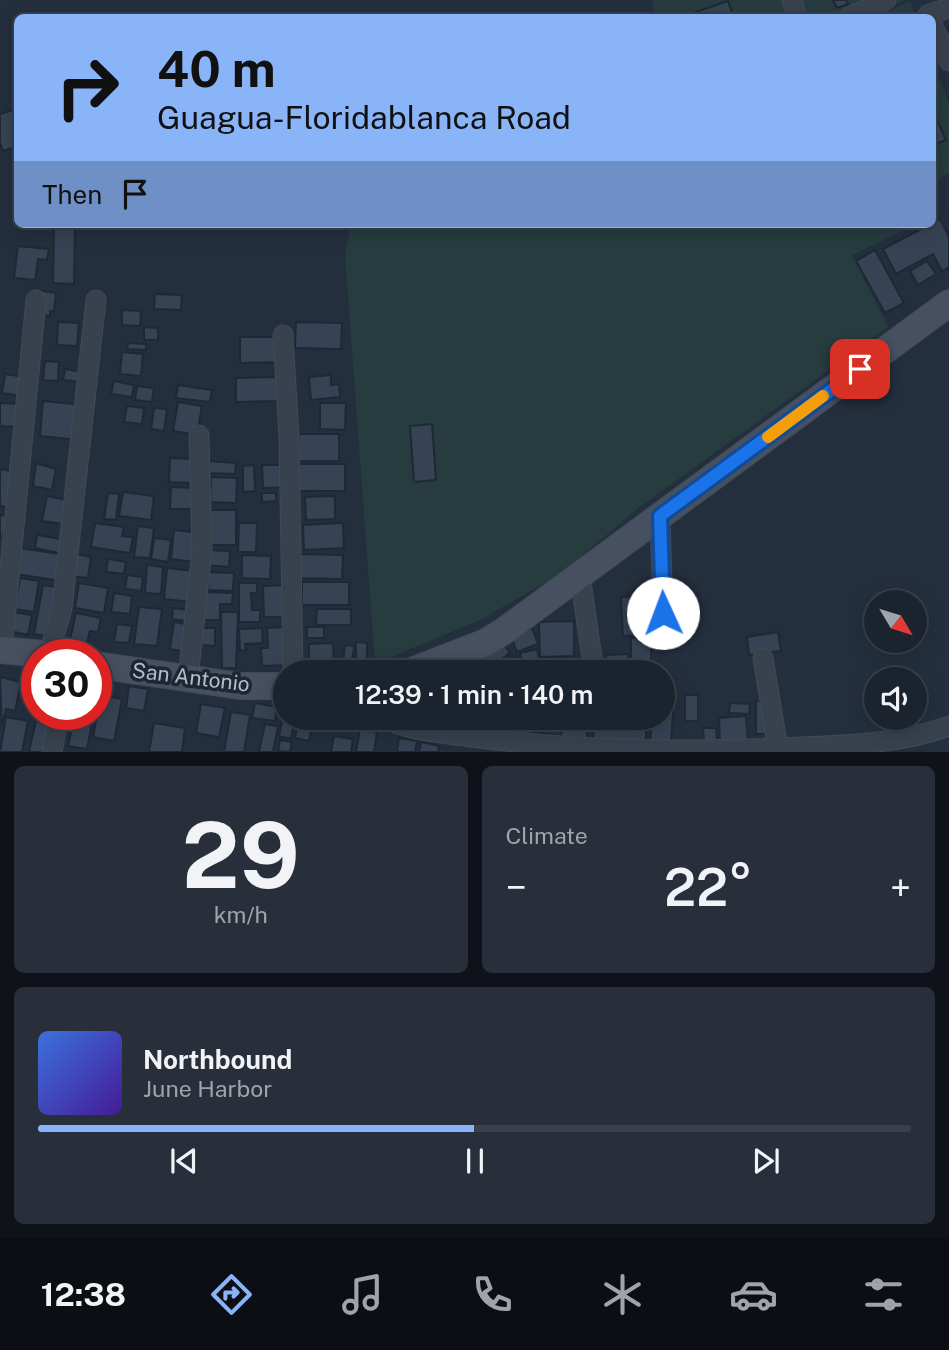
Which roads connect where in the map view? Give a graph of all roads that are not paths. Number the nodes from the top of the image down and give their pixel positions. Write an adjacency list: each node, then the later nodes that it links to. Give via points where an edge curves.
1 (886, 0): 3 (street)
2 (949, 8): 4 (street)
3 (856, 14)
4 (931, 14)
5 (936, 33): 6 (street)
6 (949, 61)
7 (36, 300): 16 (street)
8 (96, 300): 15 (street, via 62,608)
9 (949, 303): 12 (main road)
10 (283, 335): 19 (street)
11 (199, 435): 23 (street, via 202,551)
12 (660, 516): 13 (main road); 14 (street)
13 (580, 575): 20 (main road, via 504,631); 21 (street)
14 (663, 613)
15 (53, 639)
16 (1, 650): 17 (main road)
17 (21, 652)
18 (763, 658): 29 (street)
19 (293, 660)
20 (440, 660)
21 (592, 660)
22 (112, 666): 23 (main road, San Antonio)
23 (188, 678): 24 (main road, San Antonio)
24 (273, 686)
25 (949, 726): 28 (street)
26 (56, 730): 30 (street)
27 (427, 730): 29 (street, via 597,751)
28 (849, 748): 29 (street)
29 (778, 749)
30 (51, 751)

